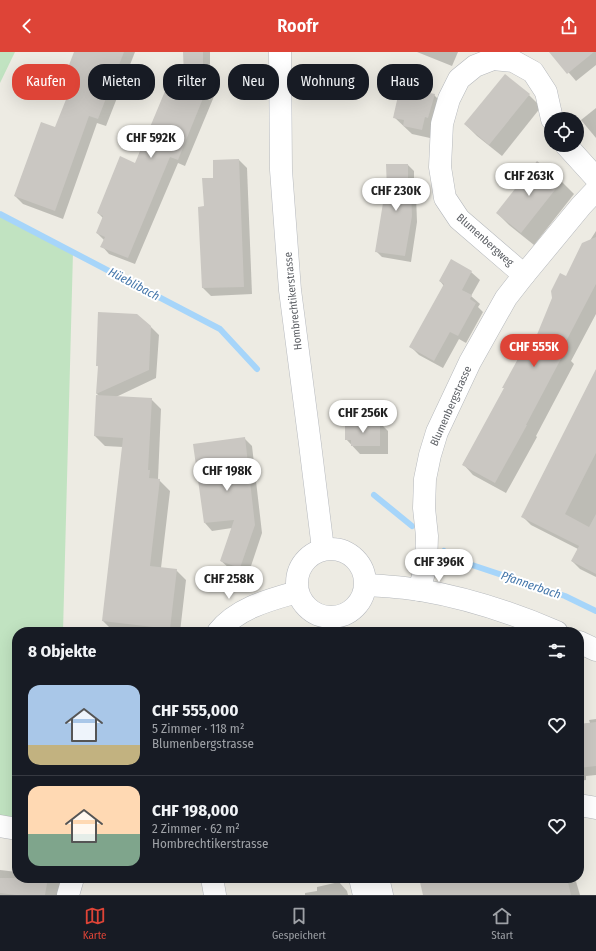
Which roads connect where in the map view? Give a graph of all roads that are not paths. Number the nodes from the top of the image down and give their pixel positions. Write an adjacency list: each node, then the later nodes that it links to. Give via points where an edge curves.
1 (280, 52): 7 (street, Hombrechtikerstrasse, via 281,170 290,290)
2 (550, 112): 6 (street, Blumenbergweg, via 546,92 533,72 513,61 493,59 475,66 459,79 449,99 442,124 440,167 445,198 459,219)
3 (572, 152): 4 (street)
4 (596, 178)
5 (596, 190): 6 (street, Blumenbergstrasse)
6 (524, 275): 9 (street, Blumenbergstrasse, via 506,298 470,362 437,432 425,479 426,566)
7 (323, 549): 8 (street, via 334,548 353,556 360,564); 10 (street, via 304,561 296,581)
8 (366, 585): 9 (street); 11 (street, via 361,600)
9 (419, 590): 14 (street, via 464,599 514,614)
10 (297, 592): 12 (street); 13 (street, via 265,601 240,613)
11 (348, 622): 12 (street, via 342,616)
12 (318, 623)
13 (222, 627)
14 (545, 627)
15 (584, 644): 16 (street)
16 (596, 650)
17 (584, 806): 18 (street)
18 (596, 808)
19 (0, 826): 20 (street)
20 (12, 828)
21 (72, 883): 25 (street)
22 (213, 883): 26 (street)
23 (361, 883): 27 (street)
24 (379, 883): 28 (street)
25 (68, 895)
26 (215, 895)
27 (364, 895)
28 (382, 895)

